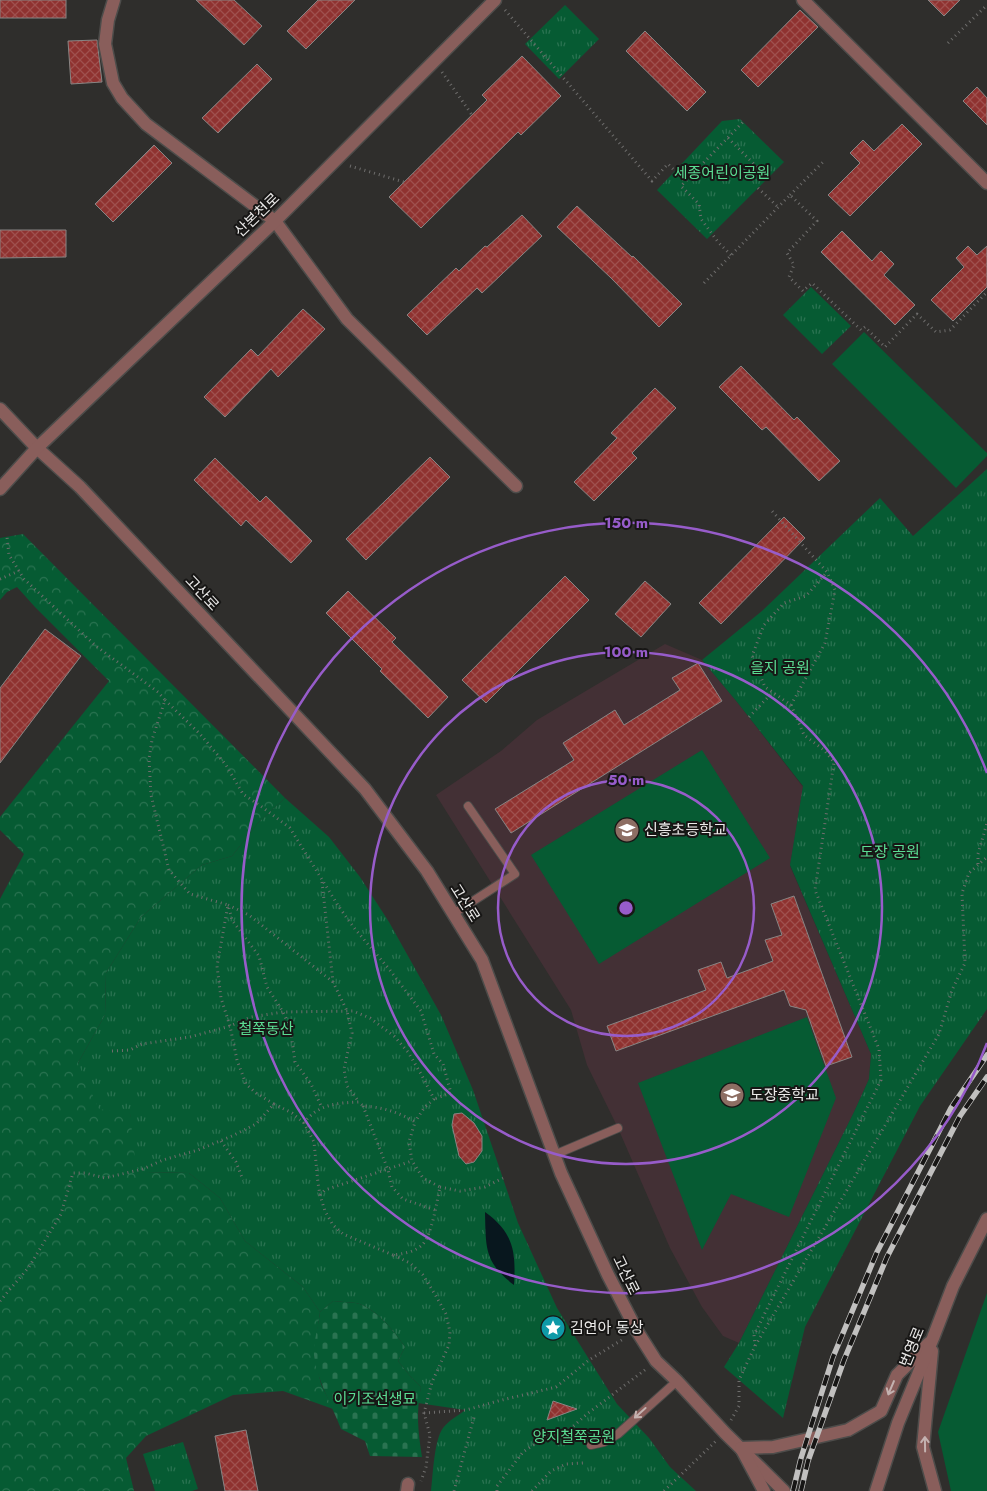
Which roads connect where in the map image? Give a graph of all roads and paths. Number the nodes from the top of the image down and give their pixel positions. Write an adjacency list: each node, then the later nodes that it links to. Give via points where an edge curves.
1 (114, 0): 19 (street, via 105,44 112,83 122,98 146,124)
2 (804, 0): 15 (street)
3 (499, 4): 6 (street, 산본천로); 13 (path, via 652,181 668,164)
4 (987, 5): 5 (path)
5 (948, 44)
6 (434, 61): 7 (path); 11 (street, 산본천로)
7 (472, 115)
8 (743, 122): 9 (path)
9 (728, 138): 12 (path); 13 (path)
10 (825, 160): 17 (path)
11 (334, 161): 14 (path); 19 (street, 산본천로)
12 (768, 178)
13 (685, 181): 20 (path, via 681,186 699,204 701,219)
14 (404, 182)
15 (987, 183)
16 (758, 188): 18 (path)
17 (790, 195): 18 (path); 22 (path, via 817,221 787,253 794,265 789,277 803,291 812,283 861,330 865,327 885,347 916,314 936,332 950,330)
18 (778, 207): 20 (path)
19 (275, 221): 24 (street, 산본천로); 25 (street, via 347,319)
20 (731, 255): 21 (path)
21 (704, 283)
22 (987, 292)
23 (0, 409): 24 (street, 고산로)
24 (37, 448): 26 (street, 산본천로); 42 (street, 고산로, via 80,487 365,789 427,872)
25 (516, 486)
26 (0, 489)
27 (772, 510): 30 (path)
28 (7, 537): 29 (path, via 9,555)
29 (19, 571): 31 (path); 33 (path, via 96,646)
30 (827, 572): 32 (path, via 806,596 784,603 764,625 752,656 765,687); 34 (path, via 835,590 825,643)
31 (0, 579)
32 (773, 692): 34 (path); 35 (path)
33 (165, 700): 40 (path, via 226,765 243,794 290,828); 41 (path, via 149,759 151,795 169,870 190,894)
34 (791, 705): 70 (path, via 804,735 834,762 815,890 879,1049 880,1080 754,1336)
35 (748, 717)
36 (468, 806): 42 (lane, via 514,874)
37 (987, 824): 39 (path)
38 (987, 857): 39 (path)
39 (978, 864): 70 (path, via 969,873 962,893 965,963 952,990 939,1034)
40 (322, 880): 43 (path); 48 (path, via 355,929 421,1011 434,1054 443,1064 450,1093)
41 (228, 906): 43 (path, via 249,915); 45 (path, via 232,920 259,956 267,987); 46 (path, via 217,966)
42 (453, 914): 57 (street, 고산로, via 482,960)
43 (333, 982): 44 (path)
44 (347, 1011): 45 (path); 48 (path, via 370,1018 394,1036 422,1074); 49 (path, via 352,1033 344,1069 348,1086)
45 (283, 1012): 46 (path, via 251,1017); 52 (path, via 291,1033 295,1062 311,1084)
46 (230, 1026): 47 (path, via 190,1037 142,1044 130,1050); 50 (path, via 246,1084)
47 (112, 1051)
48 (434, 1099): 53 (path)
49 (359, 1102): 51 (path); 52 (path)
50 (274, 1104): 54 (path); 56 (path, via 256,1124)
51 (362, 1106): 53 (path, via 402,1114); 59 (path)
52 (322, 1108): 54 (path, via 310,1114)
53 (415, 1122): 58 (path, via 410,1142)
54 (304, 1123): 63 (path, via 314,1142)
55 (618, 1128): 57 (lane)
56 (221, 1141): 61 (path, via 236,1162); 67 (path, via 124,1174 105,1178 73,1173 61,1214 29,1267)
57 (554, 1155): 68 (street, 고산로)
58 (412, 1161): 59 (path); 62 (path, via 423,1178)
59 (388, 1170): 63 (path, via 325,1190); 64 (path, via 392,1187 403,1199)
60 (502, 1178): 62 (path, via 485,1187 460,1191)
61 (243, 1180)
62 (440, 1187): 64 (path)
63 (320, 1195): 66 (path, via 332,1225 343,1234)
64 (435, 1210): 66 (path, via 422,1245 407,1253)
65 (987, 1219): 69 (street, 번영로, via 953,1286)
66 (393, 1255): 73 (path, via 410,1263 423,1275 446,1314 450,1332 449,1345 432,1382)
67 (0, 1301)
68 (637, 1331): 71 (street, 고산로); 73 (path, via 589,1360 556,1387 466,1410)
69 (934, 1338): 77 (street, one-way to 77, via 897,1375 882,1411 848,1430 773,1447); 88 (street, 번영로, via 898,1423); 89 (street, one-way to 69, via 923,1447)
70 (755, 1346): 75 (path, via 739,1380 739,1406)
71 (656, 1361): 72 (street, 고산로); 79 (path, via 570,1430 536,1443 523,1452)
72 (677, 1381): 75 (street, 고산로); 76 (lane, one-way to 76, via 618,1434)
73 (424, 1413): 80 (path, via 430,1435 426,1467 422,1481)
74 (474, 1417): 81 (path)
75 (725, 1433): 77 (street, 고산로); 85 (path)
76 (591, 1445)
77 (742, 1448): 86 (street); 87 (street, 고산로)
78 (583, 1463): 84 (path, via 566,1464 551,1471)
79 (496, 1486): 82 (path); 83 (path)
80 (408, 1487)
81 (454, 1491)
82 (497, 1491)
83 (502, 1491)
84 (532, 1491)
85 (664, 1491)
86 (764, 1491)
87 (784, 1491)
88 (876, 1491)
89 (935, 1491)

